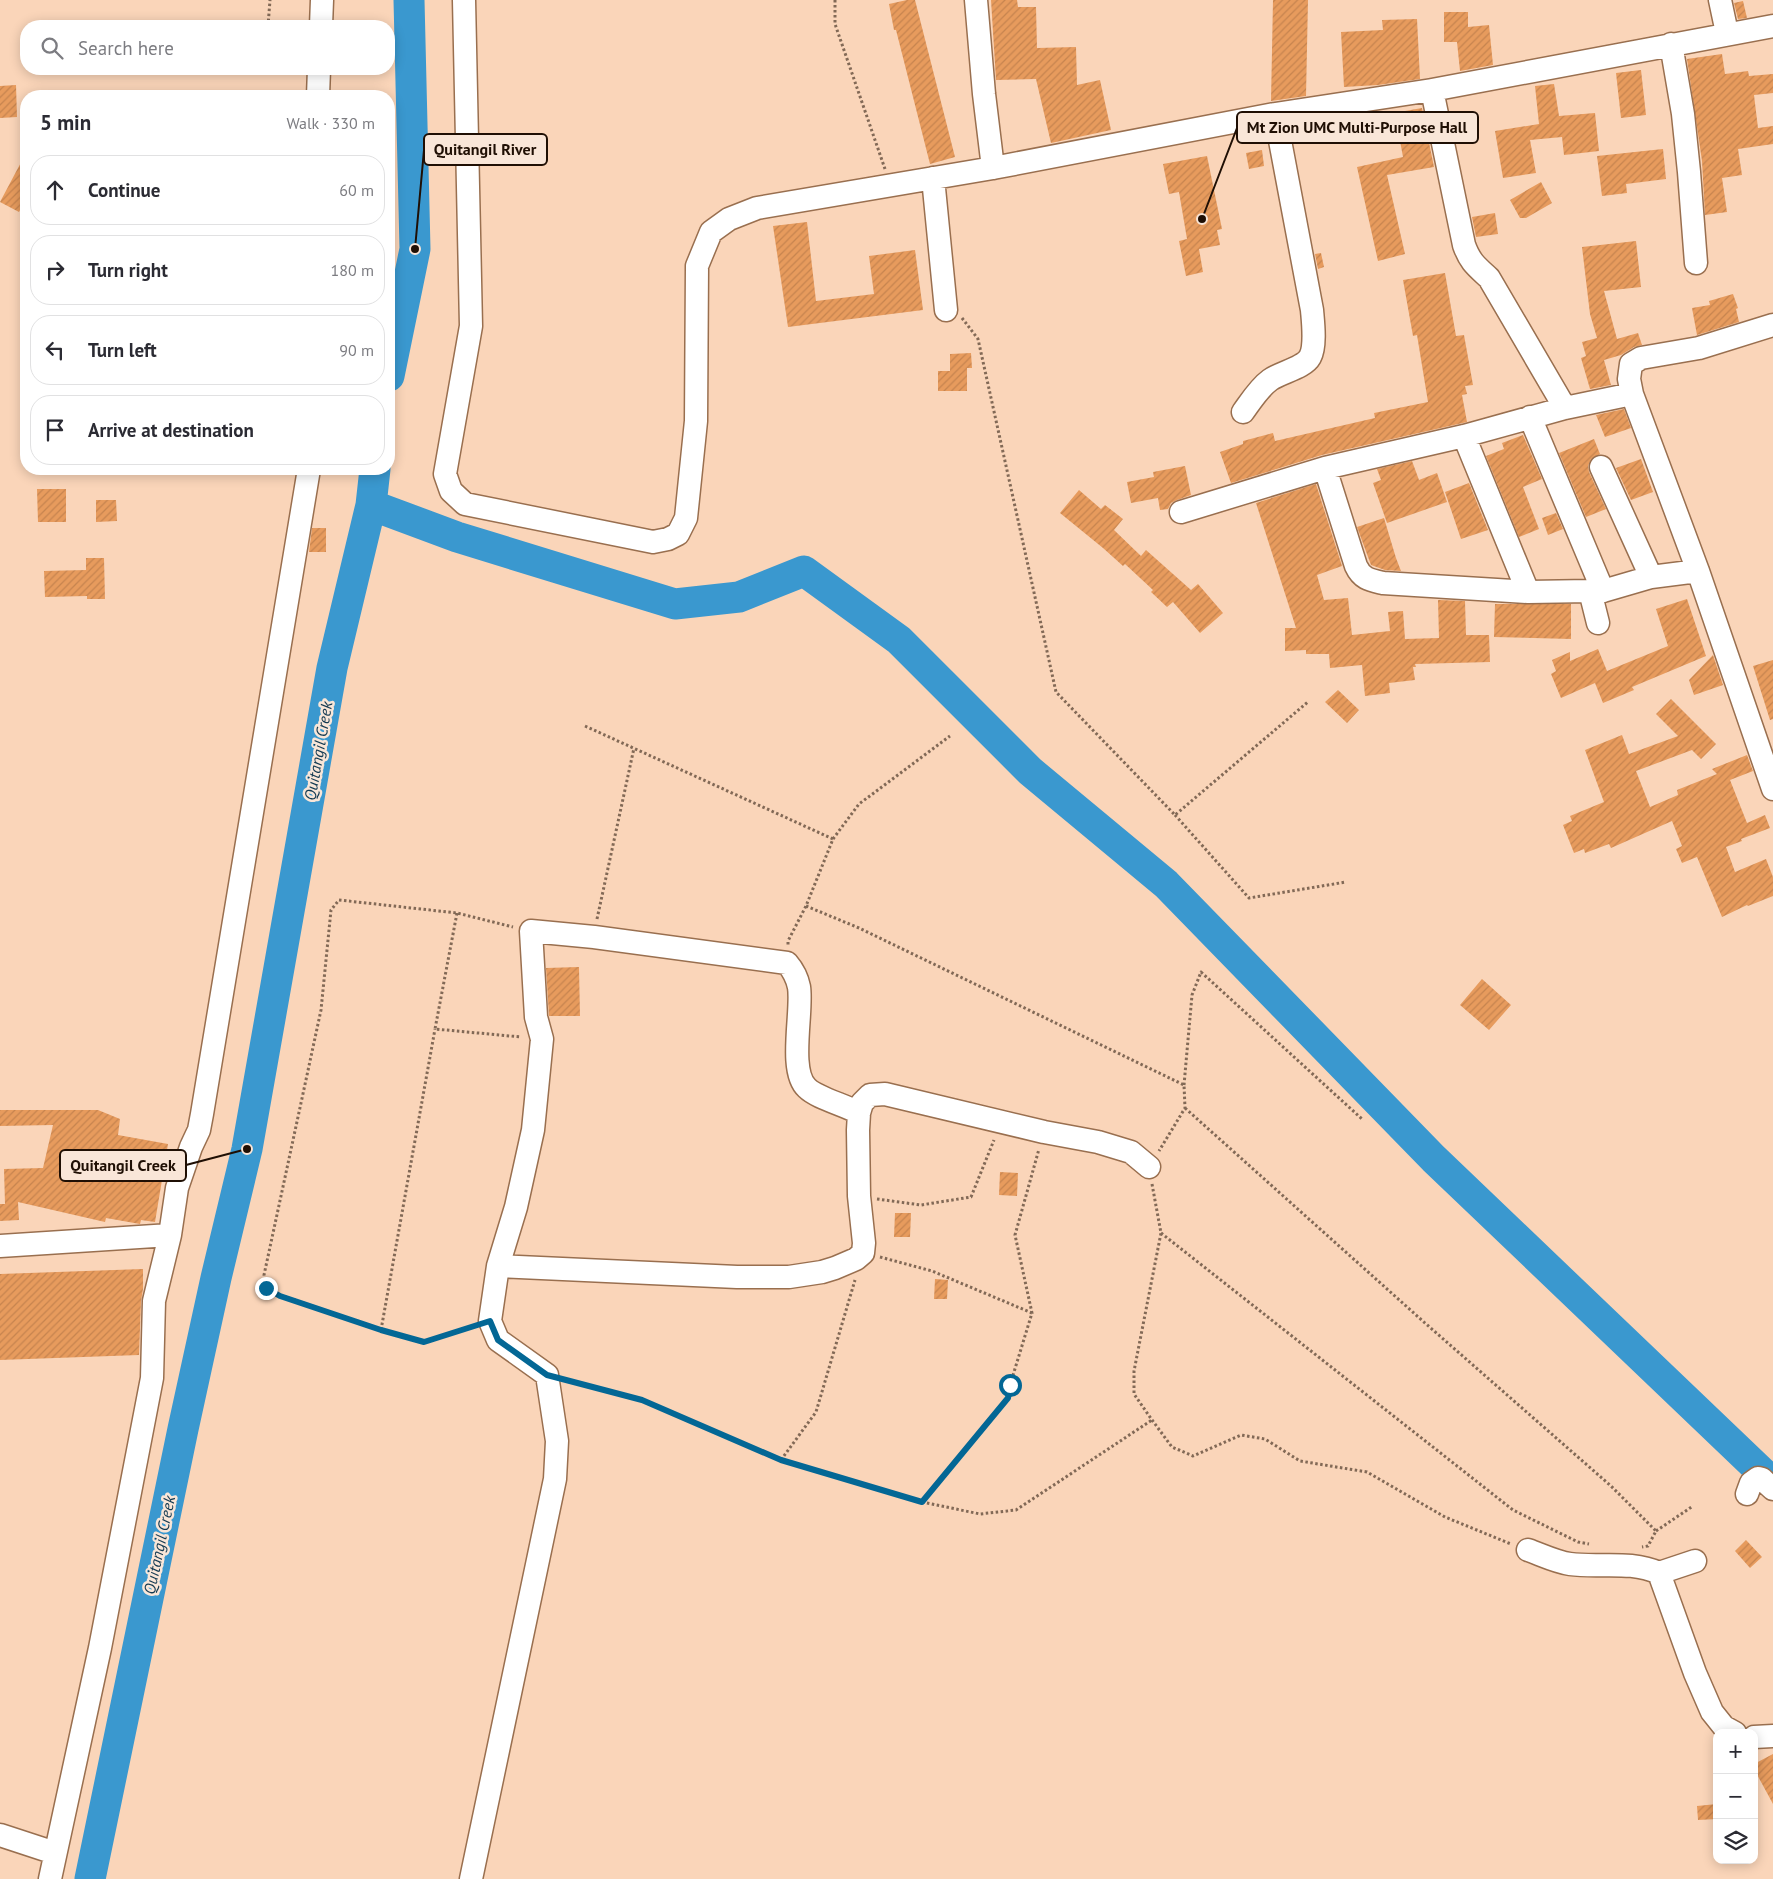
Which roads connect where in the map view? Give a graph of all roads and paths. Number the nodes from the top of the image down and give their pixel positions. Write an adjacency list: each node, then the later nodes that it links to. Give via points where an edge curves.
1 (270, 0): 7 (path)
2 (322, 0): 8 (street)
3 (464, 0): 18 (street, via 471,326 445,474 451,491 466,504 652,542 678,534 686,518 696,421 697,266 711,232 730,219 757,208)
4 (835, 0): 18 (path, via 835,24)
5 (976, 0): 16 (street)
6 (1720, 0): 10 (street)
7 (268, 20)
8 (321, 20)
9 (1773, 26): 10 (street)
10 (1727, 34): 11 (street)
11 (1671, 44): 14 (street); 19 (street, via 1686,143)
12 (319, 75): 13 (street)
13 (318, 90)
14 (1432, 90): 15 (street); 23 (street, via 1467,256 1489,278)
15 (1275, 114): 16 (street); 24 (street, via 1312,310 1314,336 1311,356 1305,364 1270,380)
16 (993, 168): 17 (street)
17 (933, 178): 18 (street); 20 (street)
18 (891, 186)
19 (1696, 264)
20 (946, 310): 41 (path, via 961,317 978,340 1056,692)
21 (1773, 325): 22 (street, via 1699,348 1641,358 1630,364)
22 (1632, 394): 23 (street); 31 (street)
23 (1565, 408): 25 (street)
24 (1242, 412)
25 (1530, 417): 26 (street); 33 (street)
26 (1464, 436): 28 (street); 34 (street)
27 (1601, 467): 32 (street)
28 (1326, 468): 30 (street); 34 (street, via 1356,566 1366,579 1383,583)
29 (308, 475): 60 (street, via 202,1114 177,1188)
30 (1181, 512)
31 (1698, 571): 32 (street); 40 (street)
32 (1651, 577): 33 (street)
33 (1596, 591): 34 (street); 35 (street)
34 (1528, 592)
35 (1598, 623)
36 (1309, 700): 41 (path)
37 (585, 726): 39 (path)
38 (950, 736): 42 (path, via 859,804)
39 (634, 748): 42 (path); 47 (path)
40 (1773, 789)
41 (1175, 815): 43 (path, via 1249,898)
42 (833, 839): 44 (path)
43 (1346, 882)
44 (806, 906): 48 (path, via 788,941); 51 (path, via 859,928)
45 (457, 913): 46 (path); 49 (path); 66 (path, via 339,900 331,910 320,1010 264,1275 266,1288 280,1296)
46 (531, 931): 47 (street); 50 (street, via 536,1017)
47 (594, 937): 48 (street)
48 (787, 963): 53 (street, via 799,987 798,1066 802,1084 809,1091)
49 (435, 1029): 50 (path); 66 (path)
50 (542, 1039): 63 (street, via 533,1130 516,1207)
51 (1184, 1085): 52 (path); 54 (path, via 1192,995 1201,972)
52 (1185, 1108): 57 (path); 74 (path, via 1611,1486)
53 (859, 1113): 55 (street, via 862,1103 870,1095 885,1094); 58 (street)
54 (1362, 1119)
55 (1002, 1122): 56 (street); 58 (path, via 971,1197 921,1205)
56 (1044, 1132): 57 (street, via 1131,1152); 64 (path, via 1015,1235)
57 (1149, 1167): 59 (path)
58 (859, 1196): 62 (street)
59 (1161, 1232): 68 (path, via 1134,1371 1134,1394); 75 (path, via 1513,1510 1578,1542)
60 (170, 1234): 61 (street); 84 (street, via 154,1301 152,1378 100,1648)
61 (0, 1246)
62 (863, 1253): 63 (street, via 835,1268 789,1277); 64 (path, via 932,1271); 69 (path, via 816,1412)
63 (498, 1266): 65 (street)
64 (1032, 1313): 72 (path, via 1008,1398)
65 (490, 1321): 66 (path, via 424,1342); 67 (street, via 498,1340)
66 (381, 1330)
67 (547, 1375): 69 (path, via 642,1400); 86 (street, via 557,1441 554,1479)
68 (1152, 1420): 72 (path, via 1016,1510 980,1514); 77 (path, via 1172,1447 1193,1456 1241,1435 1265,1439 1300,1461 1368,1472 1445,1517)
69 (781, 1460): 72 (path)
70 (1773, 1489): 71 (street, via 1758,1478 1751,1483)
71 (1747, 1494)
72 (922, 1502)
73 (1693, 1506): 74 (path)
74 (1656, 1531): 76 (path, via 1648,1546)
75 (1594, 1545)
76 (1638, 1548)
77 (1528, 1550): 79 (street, via 1567,1564 1649,1568)
78 (1695, 1561): 79 (street)
79 (1659, 1573): 80 (street, via 1695,1673 1712,1712)
80 (1726, 1729)
81 (1773, 1736): 82 (street)
82 (1758, 1737)
83 (0, 1835): 84 (street)
84 (55, 1853): 85 (street)
85 (50, 1879)
86 (471, 1879)

